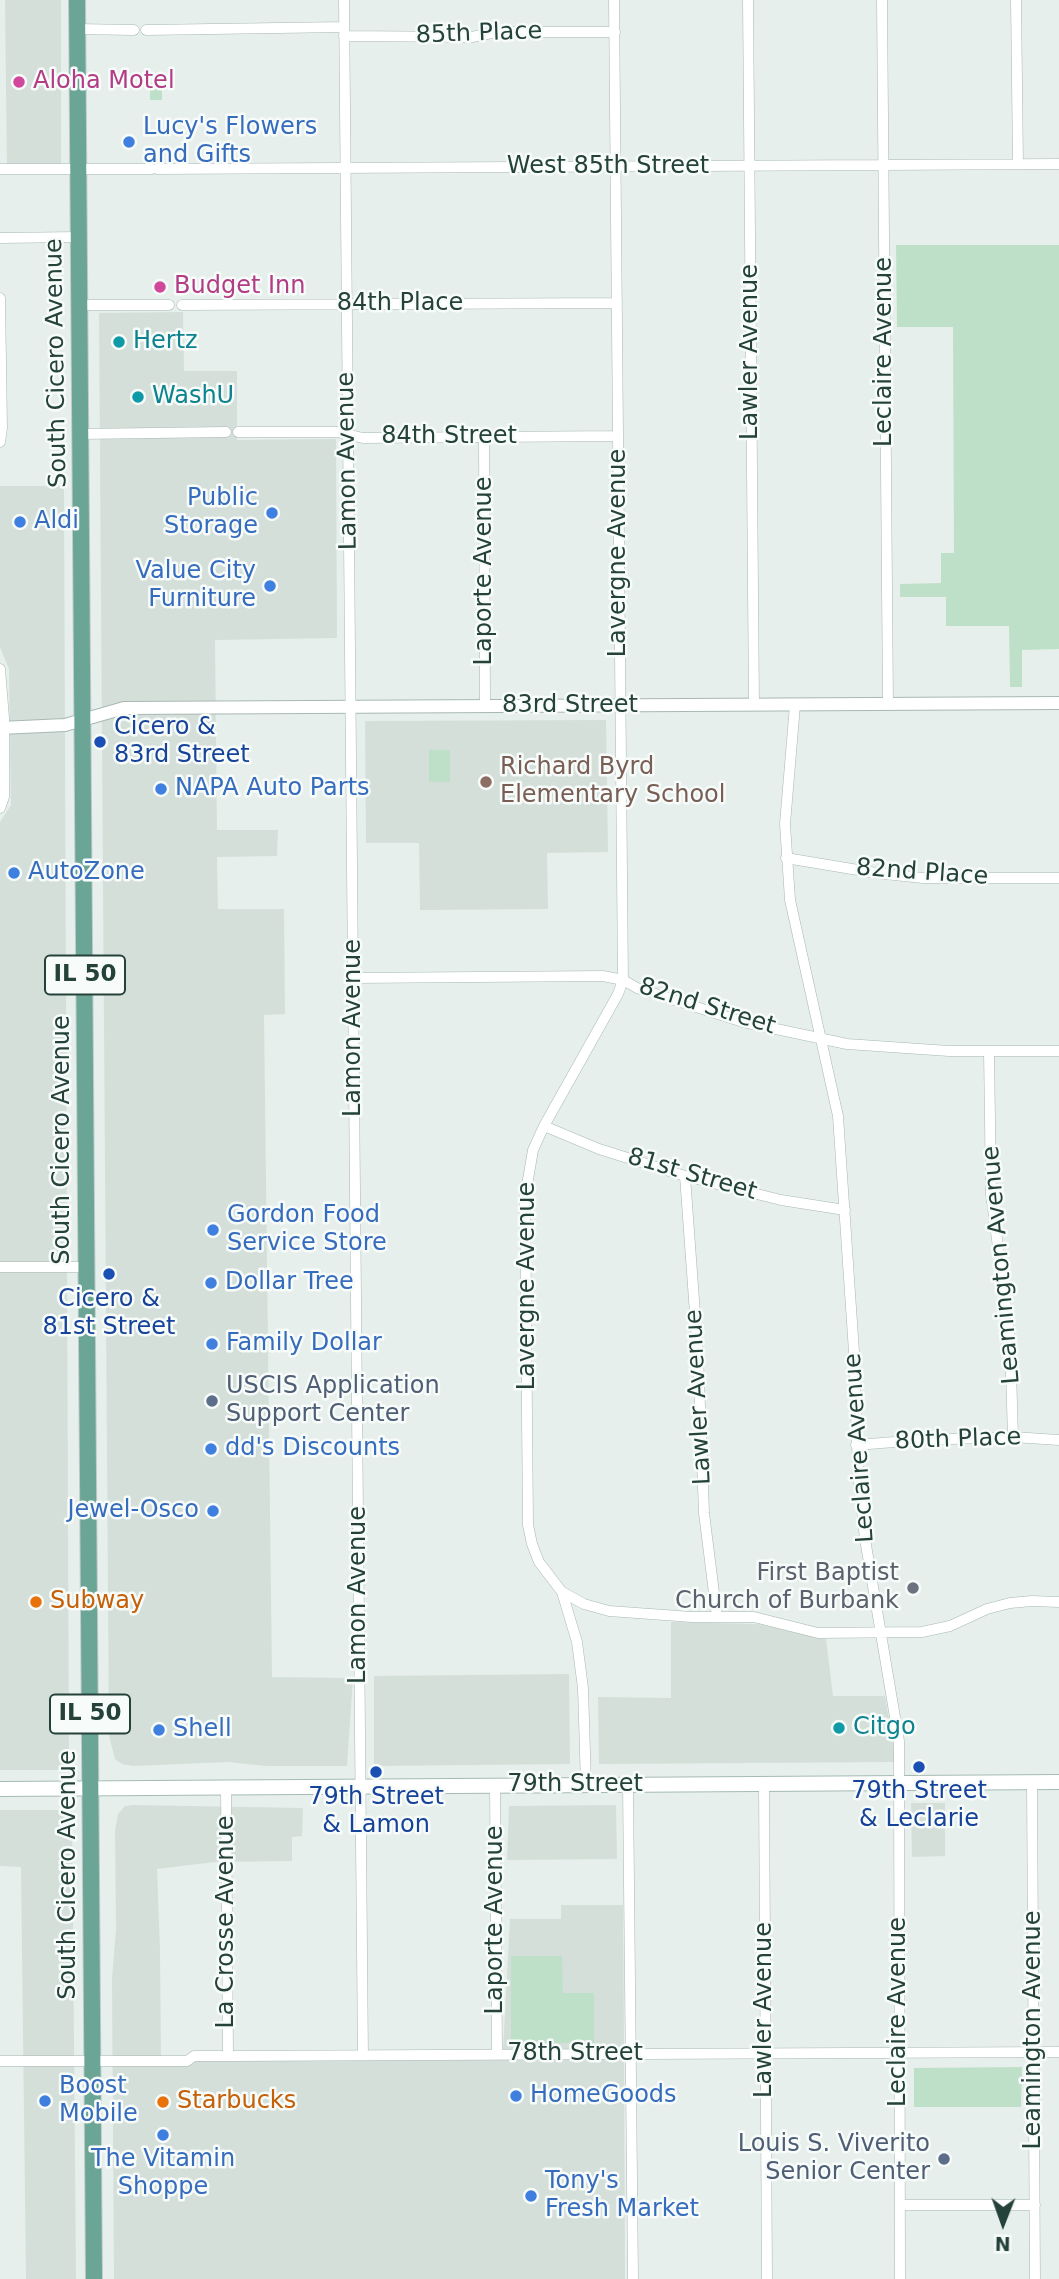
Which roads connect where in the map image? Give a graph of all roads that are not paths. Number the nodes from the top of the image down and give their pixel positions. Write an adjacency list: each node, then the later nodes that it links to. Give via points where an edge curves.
1 (77, 0): 7 (main road, South Cicero Avenue / IL 50)
2 (344, 0): 10 (street, Lamon Avenue)
3 (614, 0): 11 (street, Lavergne Avenue)
4 (748, 0): 15 (street, Lawler Avenue)
5 (882, 0): 14 (street, Leclaire Avenue)
6 (1016, 0): 12 (street)
7 (77, 30): 8 (street); 19 (main road, South Cicero Avenue / IL 50)
8 (134, 30)
9 (146, 30): 10 (street, 85th Place)
10 (344, 32): 11 (street, 85th Place, via 472,37 496,32); 17 (street, Lamon Avenue)
11 (615, 32): 16 (street, Lavergne Avenue)
12 (1018, 164): 13 (street, West 85th Street); 14 (street, West 85th Street)
13 (1059, 164)
14 (884, 165): 15 (street, West 85th Street); 37 (street, Leclaire Avenue)
15 (750, 166): 16 (street, West 85th Street); 39 (street, Lawler Avenue)
16 (615, 167): 17 (street, West 85th Street); 23 (street, Lavergne Avenue)
17 (345, 168): 19 (street, West 85th Street); 24 (street, Lamon Avenue)
18 (0, 169): 19 (street, West 85th Street)
19 (78, 169): 20 (main road, South Cicero Avenue / IL 50)
20 (78, 237): 21 (street); 25 (main road, South Cicero Avenue / IL 50)
21 (0, 238)
22 (0, 298): 34 (street)
23 (617, 303): 24 (street, 84th Place); 32 (street, Lavergne Avenue)
24 (346, 304): 27 (street, 84th Place); 31 (street, Lamon Avenue)
25 (79, 305): 26 (street); 30 (main road, South Cicero Avenue / IL 50)
26 (169, 305)
27 (183, 305)
28 (226, 432): 30 (street)
29 (238, 432): 31 (street, 84th Street)
30 (81, 434): 43 (main road, South Cicero Avenue / IL 50)
31 (347, 434): 33 (street, 84th Street, via 363,438); 42 (street, Lamon Avenue)
32 (618, 436): 33 (street, 84th Street); 38 (street, Lavergne Avenue)
33 (484, 437): 41 (street, Laporte Avenue)
34 (0, 442)
35 (0, 669): 44 (street)
36 (1059, 703): 37 (street, 83rd Street)
37 (888, 704): 40 (street, 83rd Street)
38 (619, 705): 39 (street, 83rd Street); 41 (street, 83rd Street); 49 (street, Lavergne Avenue)
39 (754, 705): 40 (street, 83rd Street)
40 (795, 705): 46 (street, Leclaire Avenue)
41 (485, 706): 42 (street, 83rd Street)
42 (352, 708): 43 (street, 83rd Street, via 124,708); 48 (street, Lamon Avenue)
43 (83, 721): 44 (street, 83rd Street); 56 (main road, South Cicero Avenue / IL 50)
44 (2, 728): 45 (street, via 4,797)
45 (0, 808)
46 (786, 858): 47 (street, 82nd Place, via 923,878); 50 (street, Leclaire Avenue, via 790,900)
47 (1059, 878)
48 (354, 978): 49 (street, 82nd Street, via 603,976); 72 (street, Lamon Avenue)
49 (623, 980): 50 (street, 82nd Street, via 712,1013); 53 (street, Lavergne Avenue)
50 (822, 1040): 51 (street, 82nd Street, via 893,1049); 55 (street, Leclaire Avenue, via 838,1116)
51 (989, 1051): 52 (street, 82nd Street); 58 (street, Leamington Avenue, via 991,1195 1010,1338)
52 (1059, 1051)
53 (544, 1126): 54 (street, 81st Street); 61 (street, Lavergne Avenue, via 533,1150 526,1197 528,1525 539,1562)
54 (685, 1176): 55 (street, 81st Street); 63 (street, Lawler Avenue, via 698,1344 704,1513)
55 (845, 1210): 60 (street, Leclaire Avenue)
56 (87, 1266): 57 (street); 75 (main road, South Cicero Avenue / IL 50)
57 (0, 1267)
58 (1013, 1437): 59 (street, 80th Place); 60 (street, 80th Place)
59 (1059, 1440)
60 (856, 1445): 64 (street, Leclaire Avenue, via 865,1539)
61 (562, 1592): 63 (street, via 609,1611); 69 (street, Lavergne Avenue, via 582,1665)
62 (1059, 1602): 64 (street, via 1019,1601 939,1629)
63 (717, 1617): 64 (street, via 762,1619 818,1633)
64 (881, 1632): 67 (street, Leclaire Avenue, via 899,1741)
65 (1032, 1782): 66 (main road, 79th Street); 67 (main road, 79th Street); 77 (street, Leamington Avenue)
66 (1059, 1782)
67 (898, 1783): 68 (main road, 79th Street); 79 (street, Leclaire Avenue)
68 (764, 1784): 70 (main road, 79th Street); 82 (street, Lawler Avenue)
69 (586, 1785): 70 (main road, 79th Street); 71 (main road, 79th Street)
70 (628, 1785): 81 (street)
71 (495, 1786): 72 (main road, 79th Street); 78 (street, Laporte Avenue)
72 (360, 1787): 73 (main road, 79th Street); 80 (street, Lamon Avenue)
73 (226, 1788): 75 (main road, 79th Street); 83 (street, La Crosse Avenue)
74 (0, 1789): 75 (main road, 79th Street)
75 (92, 1789): 85 (main road, South Cicero Avenue / IL 50)
76 (1059, 2052): 77 (street, 78th Street)
77 (1034, 2053): 79 (street, 78th Street); 87 (street, Leamington Avenue)
78 (497, 2054): 80 (street, 78th Street); 81 (street, 78th Street)
79 (900, 2054): 82 (street, 78th Street); 86 (street, Leclaire Avenue)
80 (363, 2055): 83 (street, 78th Street)
81 (631, 2055): 82 (street, 78th Street); 89 (street)
82 (765, 2055): 90 (street, Lawler Avenue)
83 (228, 2056): 85 (street, 78th Street)
84 (0, 2061): 85 (street, 78th Street)
85 (93, 2061): 88 (main road, South Cicero Avenue / IL 50)
86 (900, 2205): 87 (street); 91 (street, Leclaire Avenue)
87 (1035, 2205): 92 (street, Leamington Avenue)
88 (94, 2279)
89 (633, 2279)
90 (767, 2279)
91 (900, 2279)
92 (1035, 2279)

